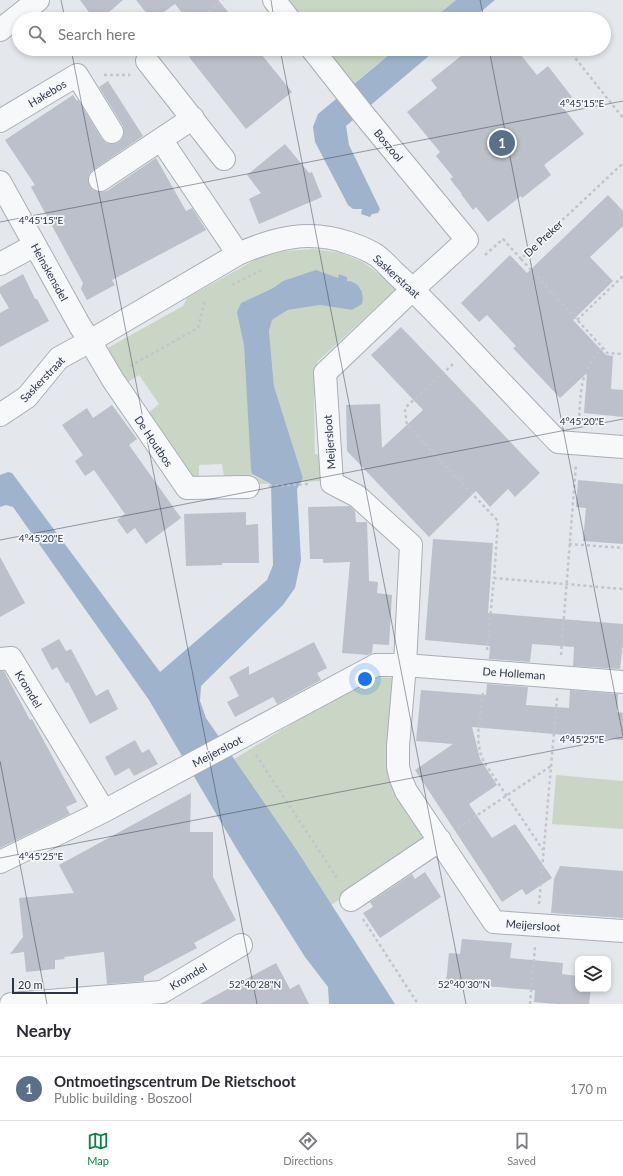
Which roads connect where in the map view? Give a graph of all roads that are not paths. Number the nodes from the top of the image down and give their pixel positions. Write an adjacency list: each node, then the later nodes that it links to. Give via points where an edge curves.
1 (38, 0): 3 (street)
2 (274, 0): 4 (street)
3 (23, 12)
4 (283, 12)
5 (12, 21): 6 (street)
6 (0, 30)
7 (318, 56): 19 (street, Boszool, via 467,240)
8 (147, 60): 9 (street)
9 (193, 118): 12 (street); 13 (street)
10 (0, 121): 11 (street, Hakebos, via 77,75)
11 (112, 132)
12 (162, 141): 14 (street); 17 (street)
13 (224, 158)
14 (100, 180)
15 (0, 182): 16 (street, Heinskensdel)
16 (35, 245): 18 (street); 20 (street, Heinskensdel)
17 (247, 250): 19 (street, Saskerstraat, via 298,236 332,238 376,255); 20 (street, Saskerstraat)
18 (0, 264)
19 (413, 289): 22 (street, Saskerstraat, via 558,442); 25 (street, Meijersloot, via 325,373 332,483 357,496 411,545)
20 (90, 341): 21 (street, Saskerstraat, via 59,358 27,397); 23 (street, De Houtbos, via 113,380 187,488)
21 (0, 415)
22 (623, 447)
23 (257, 486)
24 (0, 659): 27 (street, Kromdel, via 11,658)
25 (405, 665): 26 (street, De Holleman); 27 (street, Meijersloot, via 376,665); 28 (street, Meijersloot, via 398,767 406,791)
26 (623, 682)
27 (104, 811): 29 (street)
28 (440, 840): 30 (street); 31 (street, Meijersloot, via 494,922)
29 (0, 862)
30 (351, 900)
31 (623, 931)
32 (241, 945): 35 (street, Kromdel, via 162,992)
33 (0, 992): 34 (street)
34 (1, 1004)
35 (11, 1004)

